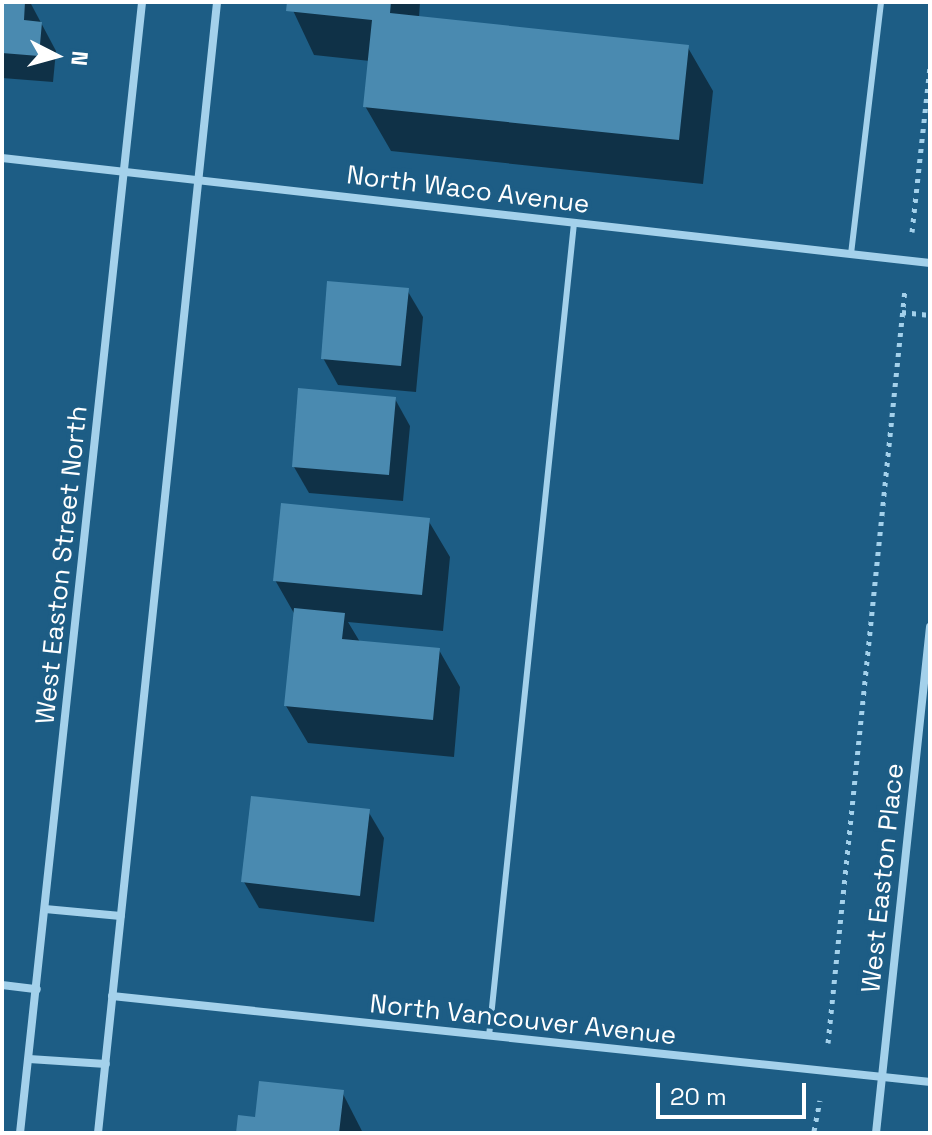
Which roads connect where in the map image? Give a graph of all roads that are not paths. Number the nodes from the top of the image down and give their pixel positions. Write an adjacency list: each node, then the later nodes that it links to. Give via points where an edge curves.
1 (142, 2): 5 (street, West Easton Street North)
2 (217, 2): 6 (street)
3 (881, 2): 8 (lane)
4 (2, 158): 5 (street, North Waco Avenue)
5 (124, 171): 6 (street, North Waco Avenue); 11 (street, West Easton Street North)
6 (198, 178): 7 (street, North Waco Avenue); 12 (street)
7 (574, 223): 8 (street, North Waco Avenue); 16 (lane)
8 (851, 254): 9 (street, North Waco Avenue)
9 (930, 263)
10 (930, 627): 19 (street, West Easton Place)
11 (45, 909): 12 (street); 14 (street, West Easton Street North)
12 (121, 916): 15 (street)
13 (2, 985): 14 (street)
14 (37, 989): 17 (street, West Easton Street North)
15 (112, 996): 16 (street, North Vancouver Avenue); 18 (street)
16 (489, 1036): 19 (street, North Vancouver Avenue)
17 (29, 1059): 18 (street); 21 (street, West Easton Street North)
18 (106, 1064): 22 (street)
19 (882, 1078): 20 (street, North Vancouver Avenue); 23 (street, West Easton Place)
20 (930, 1082)
21 (20, 1133)
22 (98, 1133)
23 (876, 1133)

